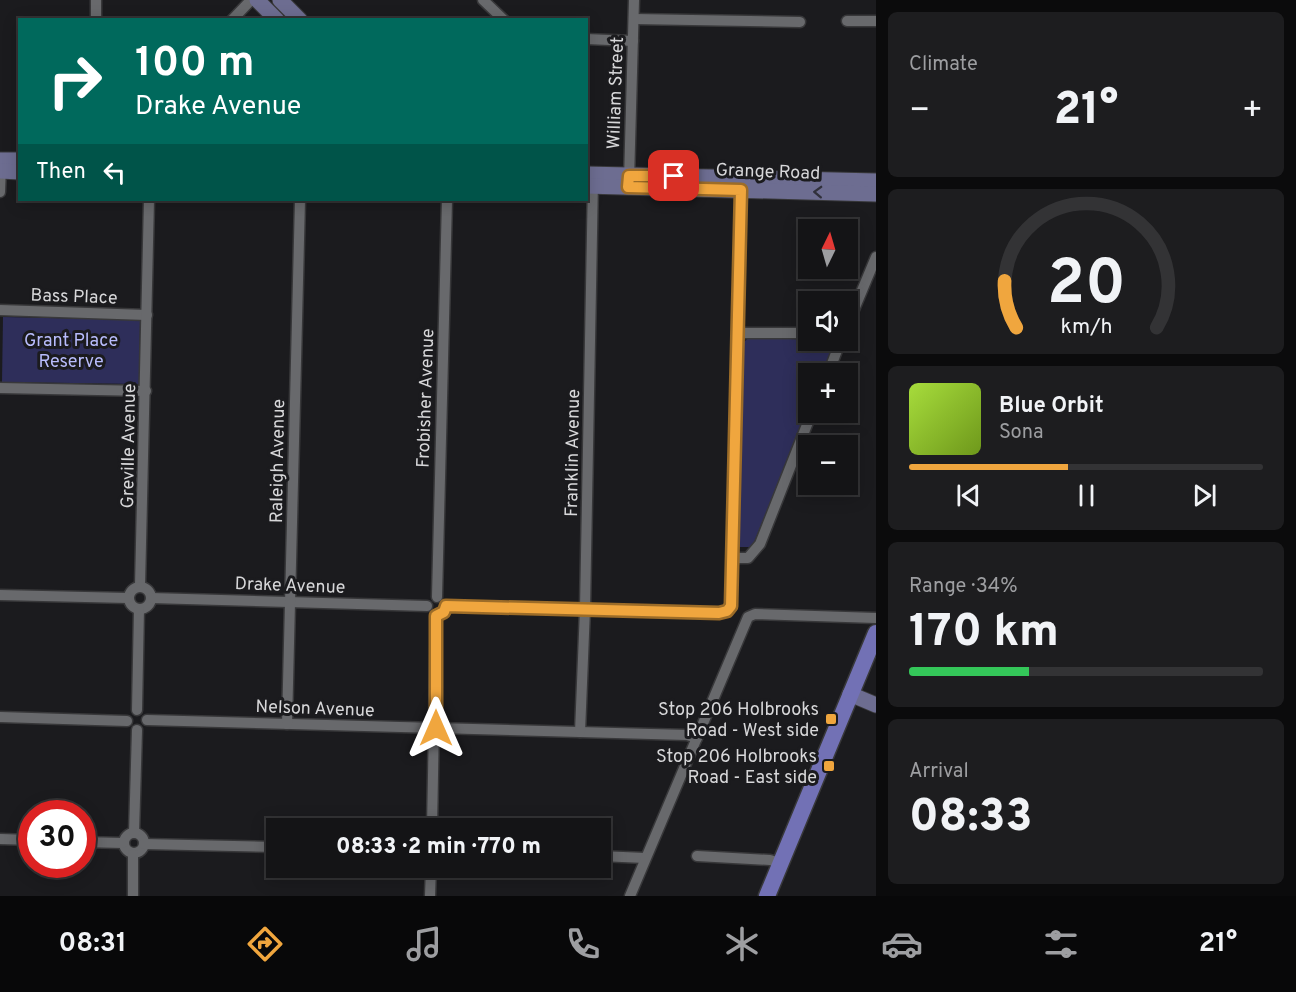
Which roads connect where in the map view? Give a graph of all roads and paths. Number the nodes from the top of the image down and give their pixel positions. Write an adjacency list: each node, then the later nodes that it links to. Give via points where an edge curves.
1 (96, 0): 7 (street)
2 (251, 0): 8 (street)
3 (257, 0): 9 (main road)
4 (280, 0): 10 (main road)
5 (483, 0): 11 (street)
6 (634, 0): 12 (street, William Street)
7 (96, 18)
8 (234, 18)
9 (275, 18)
10 (298, 18)
11 (502, 18)
12 (634, 19): 15 (street); 17 (street, William Street)
13 (847, 21): 14 (street)
14 (876, 21)
15 (800, 22)
16 (588, 39): 17 (street)
17 (633, 41): 22 (street, William Street)
18 (18, 161): 19 (main road)
19 (0, 166): 20 (main road); 25 (street)
20 (18, 171)
21 (590, 180): 22 (main road, Grange Road); 49 (street, Franklin Avenue)
22 (629, 181): 23 (main road, Grange Road); 24 (main road, Grange Road)
23 (876, 181)
24 (741, 190): 26 (main road, Grange Road, one-way to 24); 34 (street)
25 (0, 192)
26 (876, 194)
27 (149, 201): 33 (street, Greville Avenue)
28 (300, 201): 45 (street, Raleigh Avenue)
29 (447, 201): 42 (street, Frobisher Avenue)
30 (876, 257): 31 (street)
31 (858, 300)
32 (0, 310): 33 (street, Bass Place)
33 (147, 315): 37 (street, Greville Avenue)
34 (737, 333): 35 (street); 39 (street)
35 (798, 333)
36 (0, 388): 37 (street)
37 (146, 391): 40 (street, Greville Avenue)
38 (808, 423): 39 (street, via 760,544 748,558)
39 (732, 558): 49 (street, via 731,606 727,611)
40 (141, 586): 43 (street, via 132,589); 44 (street)
41 (0, 595): 43 (street)
42 (437, 597): 46 (street, via 429,600); 47 (street)
43 (128, 598): 48 (street, via 132,607)
44 (151, 598): 45 (street, Drake Avenue); 48 (street, via 148,606)
45 (290, 602): 46 (street, Drake Avenue); 59 (street, Raleigh Avenue)
46 (427, 606): 50 (street, via 430,614)
47 (446, 606): 49 (street); 50 (street)
48 (139, 609): 55 (street)
49 (585, 609): 62 (street, Franklin Avenue)
50 (436, 616): 60 (street)
51 (876, 618): 63 (street, via 755,614 748,617)
52 (876, 633): 53 (main road)
53 (850, 694): 54 (main road); 76 (main road)
54 (876, 705)
55 (137, 710): 57 (street); 58 (street, via 145,713)
56 (0, 717): 57 (street)
57 (127, 720): 61 (street, via 130,728)
58 (147, 720): 59 (street, Nelson Avenue); 61 (street, via 145,727)
59 (287, 724): 60 (street, Nelson Avenue)
60 (436, 728): 62 (street, Nelson Avenue); 64 (street)
61 (136, 730): 65 (street)
62 (580, 732): 63 (street, Nelson Avenue)
63 (697, 738): 75 (street)
64 (432, 818)
65 (134, 833): 69 (street); 70 (street, via 142,836)
66 (0, 839): 67 (street)
67 (18, 840)
68 (96, 842): 69 (street)
69 (123, 843): 72 (street)
70 (144, 844): 71 (street); 72 (street)
71 (266, 847)
72 (133, 854): 78 (street)
73 (611, 856): 75 (street)
74 (697, 856): 76 (street)
75 (645, 858): 80 (street)
76 (780, 863): 81 (main road)
77 (431, 878): 79 (street)
78 (133, 896)
79 (430, 896)
80 (630, 896)
81 (767, 896)

